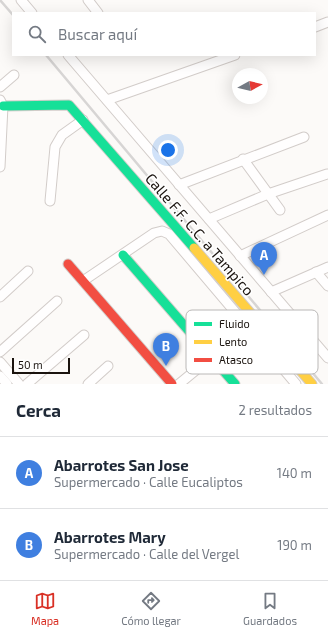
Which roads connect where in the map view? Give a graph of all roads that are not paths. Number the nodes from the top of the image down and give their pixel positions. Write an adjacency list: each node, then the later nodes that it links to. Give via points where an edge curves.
1 (21, 0): 3 (street)
2 (88, 0): 4 (street)
3 (31, 12)
4 (97, 12)
5 (328, 22): 6 (street)
6 (316, 27)
7 (69, 56): 11 (street)
8 (232, 56): 11 (street)
9 (14, 76): 10 (street)
10 (0, 87)
11 (107, 100): 19 (street)
12 (2, 103): 13 (street, Calle F.F. C.C. a Tampico, via 69,104); 15 (street)
13 (83, 120): 21 (street, via 62,135 55,147); 37 (street, Calle F.F. C.C. a Tampico)
14 (304, 137): 16 (street)
15 (0, 154): 17 (street)
16 (243, 160): 19 (street); 20 (street)
17 (0, 167)
18 (327, 174): 20 (street)
19 (179, 185): 24 (street)
20 (268, 194): 22 (street); 24 (street)
21 (50, 201)
22 (280, 210)
23 (328, 215): 26 (street)
24 (209, 219): 26 (street)
25 (123, 255): 31 (street); 36 (street, via 154,233 162,231 168,234); 39 (street)
26 (240, 256): 33 (street)
27 (68, 264): 31 (street)
28 (328, 267): 30 (street)
29 (28, 271): 34 (street)
30 (316, 272): 32 (street); 33 (street)
31 (83, 281): 55 (street)
32 (328, 286)
33 (271, 292): 38 (street)
34 (0, 297)
35 (57, 301): 42 (street)
36 (232, 310)
37 (248, 310)
38 (287, 310)
39 (186, 327)
40 (84, 335): 53 (street)
41 (318, 346): 43 (street)
42 (0, 352)
43 (328, 358)
44 (0, 362): 52 (street)
45 (108, 366): 54 (street)
46 (191, 374): 56 (street)
47 (227, 374): 57 (street)
48 (287, 374): 58 (street)
49 (303, 374): 59 (street, Calle F.F. C.C. a Tampico)
50 (0, 376): 51 (street)
51 (7, 384)
52 (19, 384)
53 (27, 384)
54 (88, 384)
55 (172, 384)
56 (179, 384)
57 (236, 384)
58 (296, 384)
59 (312, 384)

